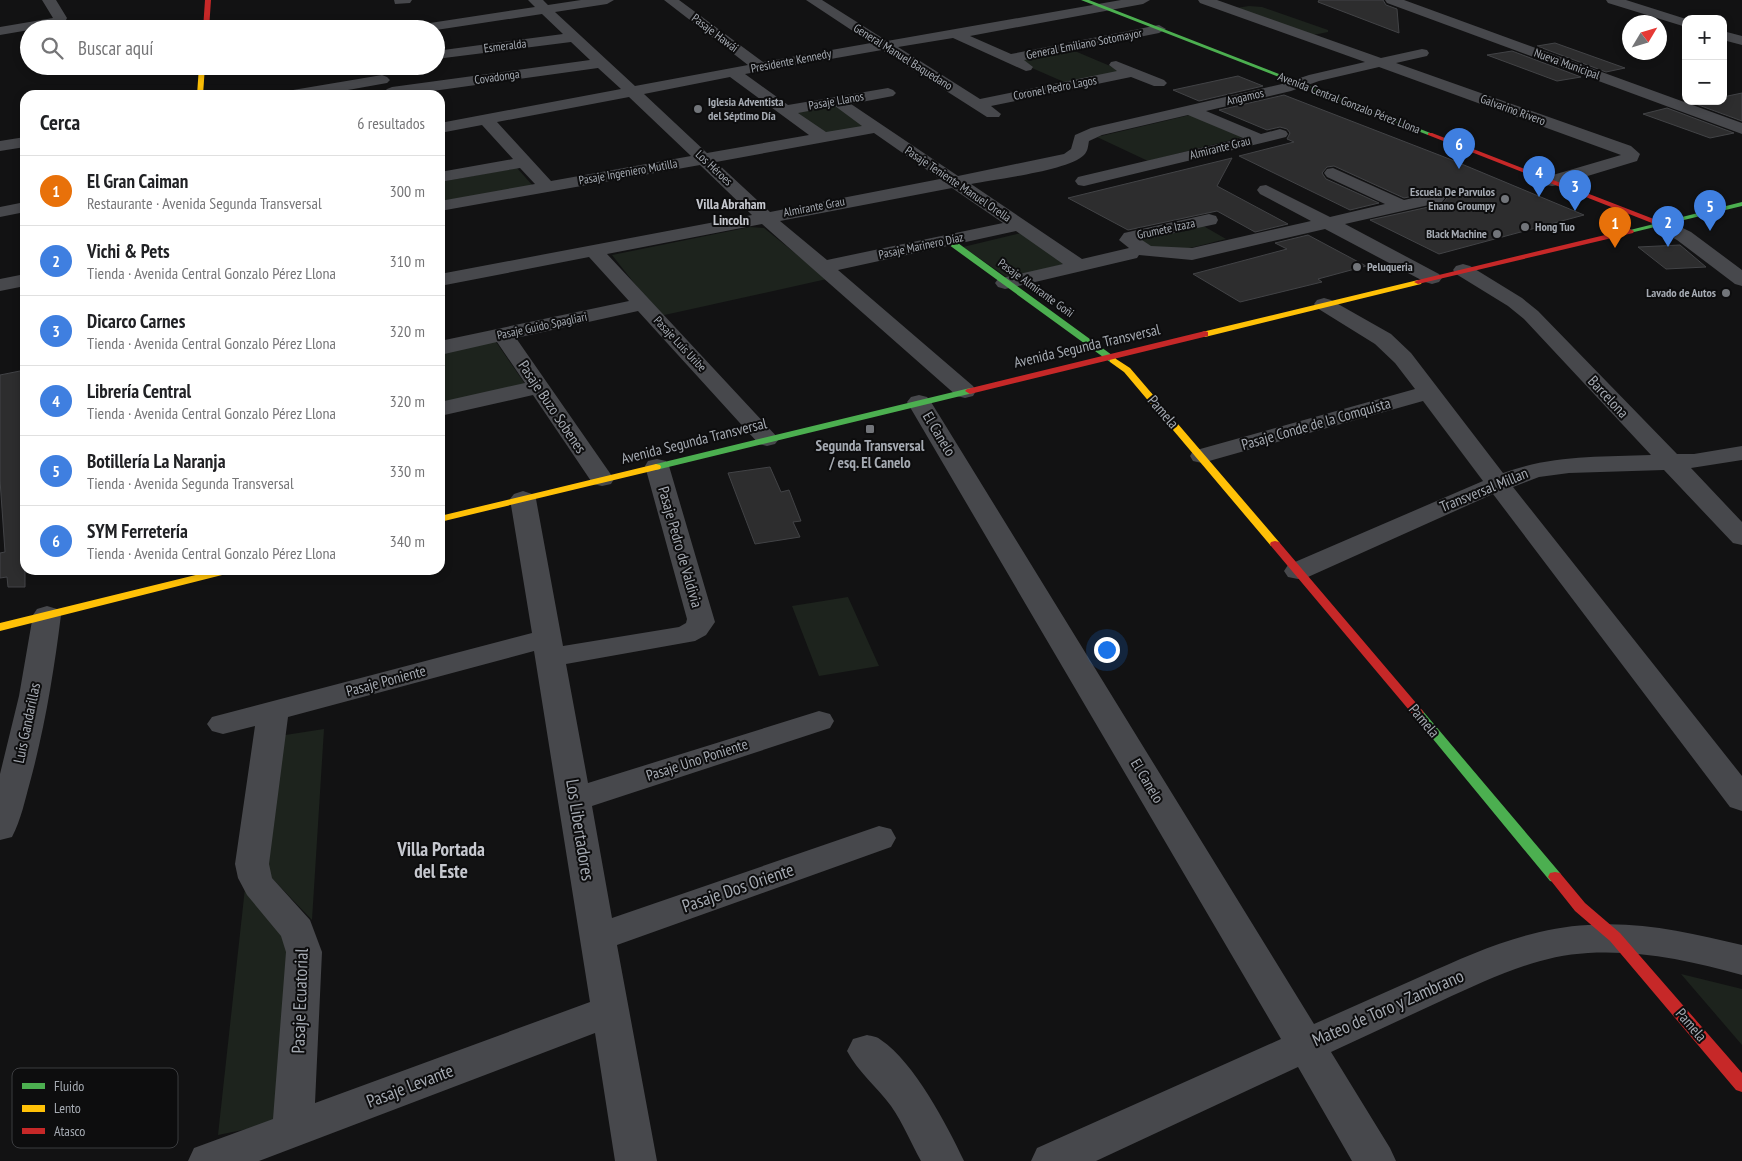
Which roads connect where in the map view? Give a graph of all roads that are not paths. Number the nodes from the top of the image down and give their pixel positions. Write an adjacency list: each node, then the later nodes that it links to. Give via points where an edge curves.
1 (49, 0): 17 (street)
2 (208, 0): 18 (street)
3 (400, 0): 4 (street)
4 (405, 0)
5 (607, 0): 13 (street)
6 (671, 0): 35 (street, Pasaje Hawái)
7 (813, 0): 28 (street, General Manuel Baquedano)
8 (1084, 0): 15 (street, Avenida Central Gonzalo Pérez Llona)
9 (1143, 0): 15 (street, Presidente Kennedy)
10 (1205, 0): 16 (street, Galvarino Rivero)
11 (1392, 0): 56 (street, Nueva Municipal)
12 (1614, 0): 19 (street)
13 (540, 5): 20 (street); 26 (street, Los Héroes)
14 (1259, 5): 16 (street, Galvarino Rivero)
15 (1103, 7): 22 (street, Avenida Central Gonzalo Pérez Llona); 25 (street, Presidente Kennedy)
16 (1227, 8): 27 (street, Galvarino Rivero)
17 (59, 20)
18 (207, 20)
19 (1682, 22)
20 (445, 24)
21 (20, 28): 23 (street)
22 (1159, 29): 29 (street, General Emiliano Sotomayor); 41 (street, Avenida Central Gonzalo Pérez Llona)
23 (0, 31)
24 (1334, 32): 27 (street)
25 (955, 34): 28 (street, Presidente Kennedy); 32 (street)
26 (574, 37): 31 (street, Esmeralda); 33 (street, Los Héroes)
27 (1311, 38): 34 (street, Galvarino Rivero)
28 (884, 45): 35 (street, Presidente Kennedy); 49 (street, General Manuel Baquedano)
29 (1074, 46): 32 (street, General Emiliano Sotomayor); 36 (street)
30 (1422, 53): 34 (street, Angamos)
31 (445, 54)
32 (1009, 59): 42 (street)
33 (602, 63): 45 (street, Covadonga); 46 (street, Los Héroes)
34 (1380, 63): 41 (street, Angamos); 70 (street, Galvarino Rivero, via 1632,154 1631,157)
35 (760, 67): 37 (street, Presidente Kennedy)
36 (1133, 72): 40 (street); 42 (street, Coronel Pedro Lagos)
37 (735, 74): 46 (street, Presidente Kennedy); 50 (street)
38 (201, 75): 43 (street)
39 (382, 80): 44 (street)
40 (1159, 83)
41 (1298, 83): 51 (street, Angamos); 70 (street, Avenida Central Gonzalo Pérez Llona)
42 (1067, 85): 49 (street, Coronel Pedro Lagos)
43 (200, 90)
44 (323, 90)
45 (406, 90)
46 (632, 91): 53 (street, Presidente Kennedy); 63 (street, Los Héroes)
47 (888, 93): 48 (street, Pasaje Llanos)
48 (837, 101): 50 (street, Pasaje Llanos); 55 (street, Pasaje Teniente Manuel Orella)
49 (977, 104): 52 (street, General Manuel Baquedano)
50 (785, 110): 58 (street)
51 (1190, 110): 59 (street, Almirante Grau); 62 (street, Angamos, via 1090,133 1080,141)
52 (993, 114)
53 (486, 119): 54 (street, Presidente Kennedy); 64 (street)
54 (445, 127)
55 (876, 128): 58 (street, Pasaje Ingeniero Mutilla); 68 (street, Pasaje Teniente Manuel Orella)
56 (1742, 129)
57 (1280, 134): 59 (street, Almirante Grau)
58 (822, 137): 63 (street, Pasaje Ingeniero Mutilla)
59 (1259, 139): 65 (street, Almirante Grau)
60 (20, 143): 61 (street)
61 (0, 146)
62 (1092, 157): 65 (street); 68 (street, Almirante Grau)
63 (704, 159): 71 (street, Pasaje Ingeniero Mutilla); 80 (street, Los Héroes)
64 (524, 162): 67 (street); 71 (street)
65 (1123, 172): 69 (street, Almirante Grau)
66 (1333, 173): 76 (street)
67 (445, 176)
68 (954, 181): 80 (street, Almirante Grau); 84 (street, Pasaje Teniente Manuel Orella)
69 (1084, 181)
70 (1552, 181): 82 (street, Avenida Central Gonzalo Pérez Llona)
71 (547, 187): 75 (street, Pasaje Ingeniero Mutilla)
72 (1266, 190): 83 (street)
73 (1436, 198): 76 (street, Grumete Izaza)
74 (1742, 204): 82 (street, Avenida Segunda Transversal)
75 (445, 205)
76 (1403, 206): 83 (street, Grumete Izaza)
77 (20, 208): 79 (street)
78 (1188, 208): 81 (street, Grumete Izaza)
79 (0, 212)
80 (765, 216): 87 (street, Almirante Grau); 90 (street, Los Héroes)
81 (1209, 220): 86 (street, Grumete Izaza); 86 (street, Grumete Izaza, via 1134,236 1129,240 1146,251 1179,254)
82 (1660, 223): 91 (street, Avenida Segunda Transversal); 94 (street, Avenida Central Gonzalo Pérez Llona, via 1684,236)
83 (1328, 224): 86 (street, Grumete Izaza); 92 (street)
84 (1019, 225): 85 (street, Pasaje Marinero Díaz); 89 (street, Pasaje Teniente Manuel Orella)
85 (948, 240): 90 (street, Pasaje Marinero Díaz); 96 (street, Pasaje Almirante Goñi)
86 (1248, 242)
87 (593, 250): 93 (street, Almirante Grau); 98 (street, Pasaje Luis Uribe)
88 (1130, 254): 89 (street)
89 (1079, 266): 96 (street)
90 (823, 267): 104 (street, Los Héroes)
91 (1463, 270): 92 (street, Avenida Segunda Transversal); 111 (street, Barcelona, via 1531,315)
92 (1432, 278): 99 (street, Avenida Segunda Transversal)
93 (445, 279)
94 (1742, 280)
95 (20, 281): 97 (street)
96 (1006, 283): 102 (street, Pasaje Almirante Goñi)
97 (0, 285)
98 (643, 304): 100 (street, Pasaje Guido Spagliari); 108 (street, Pasaje Luis Uribe)
99 (1324, 304): 102 (street, Avenida Segunda Transversal); 105 (street, via 1390,345)
100 (503, 335): 101 (street, Pasaje Guido Spagliari); 103 (street, Pasaje Buzo Sobenes)
101 (445, 347)
102 (1108, 357): 104 (street, Avenida Segunda Transversal); 110 (street, Pamela, via 1127,370)
103 (538, 387): 107 (street); 113 (street, Pasaje Buzo Sobenes)
104 (965, 391): 106 (street, Avenida Segunda Transversal)
105 (1429, 392): 110 (street, Pasaje Conde de la Comquista); 114 (street)
106 (919, 402): 108 (street, Avenida Segunda Transversal); 137 (street, El Canelo)
107 (445, 408)
108 (767, 439): 112 (street, Avenida Segunda Transversal)
109 (1742, 453): 111 (street, Transversal Millan)
110 (1202, 456): 118 (street, Pamela)
111 (1670, 462): 114 (street, Transversal Millan, via 1551,467); 117 (street, Barcelona)
112 (657, 466): 113 (street, Avenida Segunda Transversal); 124 (street, Pasaje Pedro de Valdivia, via 700,624 685,635)
113 (602, 479): 115 (street, Avenida Segunda Transversal)
114 (1497, 483): 118 (street, Transversal Millan); 130 (street)
115 (522, 499): 116 (street, Avenida Segunda Transversal); 124 (street, Los Libertadores)
116 (445, 518)
117 (1742, 537)
118 (1298, 571): 134 (street, Pamela, via 1580,907)
119 (158, 575): 121 (street)
120 (210, 575): 121 (street)
121 (157, 588): 122 (street)
122 (47, 615): 123 (street); 128 (street, Luis Gandarillas, via 30,719)
123 (0, 626)
124 (549, 647): 125 (street, Pasaje Poniente); 129 (street, Los Libertadores)
125 (273, 711): 127 (street, Pasaje Poniente); 140 (street, Pasaje Ecuatorial, via 252,864 259,886 297,930 304,952)
126 (819, 721): 129 (street, Pasaje Uno Poniente)
127 (224, 724)
128 (9, 772): 131 (street, Luis Gandarillas)
129 (575, 799): 133 (street, Los Libertadores)
130 (1742, 799)
131 (0, 828)
132 (879, 838): 133 (street, Pasaje Dos Oriente)
133 (598, 937): 136 (street, Los Libertadores)
134 (1615, 937): 135 (street, Mateo de Toro y Zambrano, via 1682,945); 137 (street, Mateo de Toro y Zambrano, via 1575,938 1519,950); 139 (street, Pamela)
135 (1742, 960)
136 (610, 1011): 140 (street, Pasaje Levante); 142 (street, Los Libertadores)
137 (1306, 1045): 144 (street, Mateo de Toro y Zambrano); 145 (street, El Canelo)
138 (867, 1051): 143 (street, via 906,1095)
139 (1742, 1085)
140 (293, 1130): 141 (street, Pasaje Levante)
141 (209, 1161)
142 (636, 1161)
143 (943, 1161)
144 (1052, 1161)
145 (1375, 1161)

